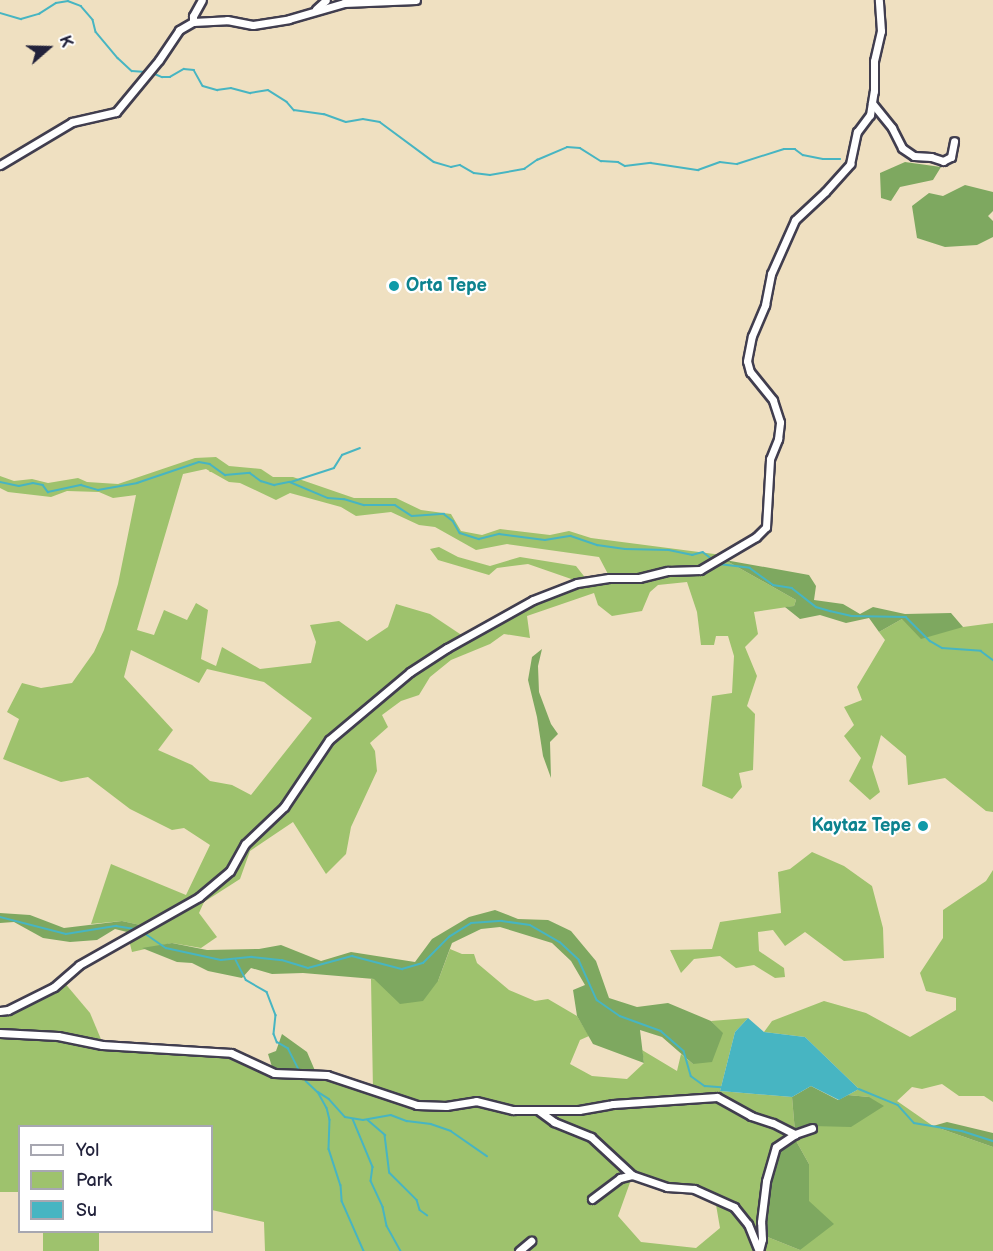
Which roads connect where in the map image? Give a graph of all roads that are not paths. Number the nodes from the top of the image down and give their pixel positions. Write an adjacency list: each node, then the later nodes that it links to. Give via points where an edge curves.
1 (202, 0): 8 (street)
2 (326, 0): 7 (street)
3 (367, 0): 6 (street)
4 (416, 0): 6 (street)
5 (879, 0): 9 (street, via 881,31 874,60)
6 (378, 3): 7 (street, via 344,3)
7 (314, 10): 8 (street, via 253,25 227,20)
8 (193, 22): 11 (street, via 179,30 116,112 72,122)
9 (872, 103): 10 (street, via 902,148 914,156 943,161 951,157); 12 (street, via 870,115 857,132 850,164 795,220 771,273 765,305 752,336 747,361 750,372 773,400 780,422 770,459 769,514 766,526 756,537 700,570 577,583 533,600 447,648 410,672 329,740 284,807 245,844 230,871 199,897 79,965 54,987)
10 (954, 141)
11 (0, 165)
12 (0, 1011)
13 (0, 1033): 14 (street, via 58,1036 120,1047 231,1053 274,1073 327,1075 417,1105 476,1101 513,1110)
14 (539, 1111): 16 (street, via 717,1097); 17 (street, via 554,1122 591,1137)
15 (812, 1128): 16 (street)
16 (795, 1134): 21 (street, via 776,1147 764,1192)
17 (632, 1175): 18 (street, via 620,1178); 21 (street, via 667,1187 694,1189 734,1207 748,1224)
18 (592, 1199)
19 (531, 1241): 20 (street)
20 (519, 1251)
21 (759, 1251)

